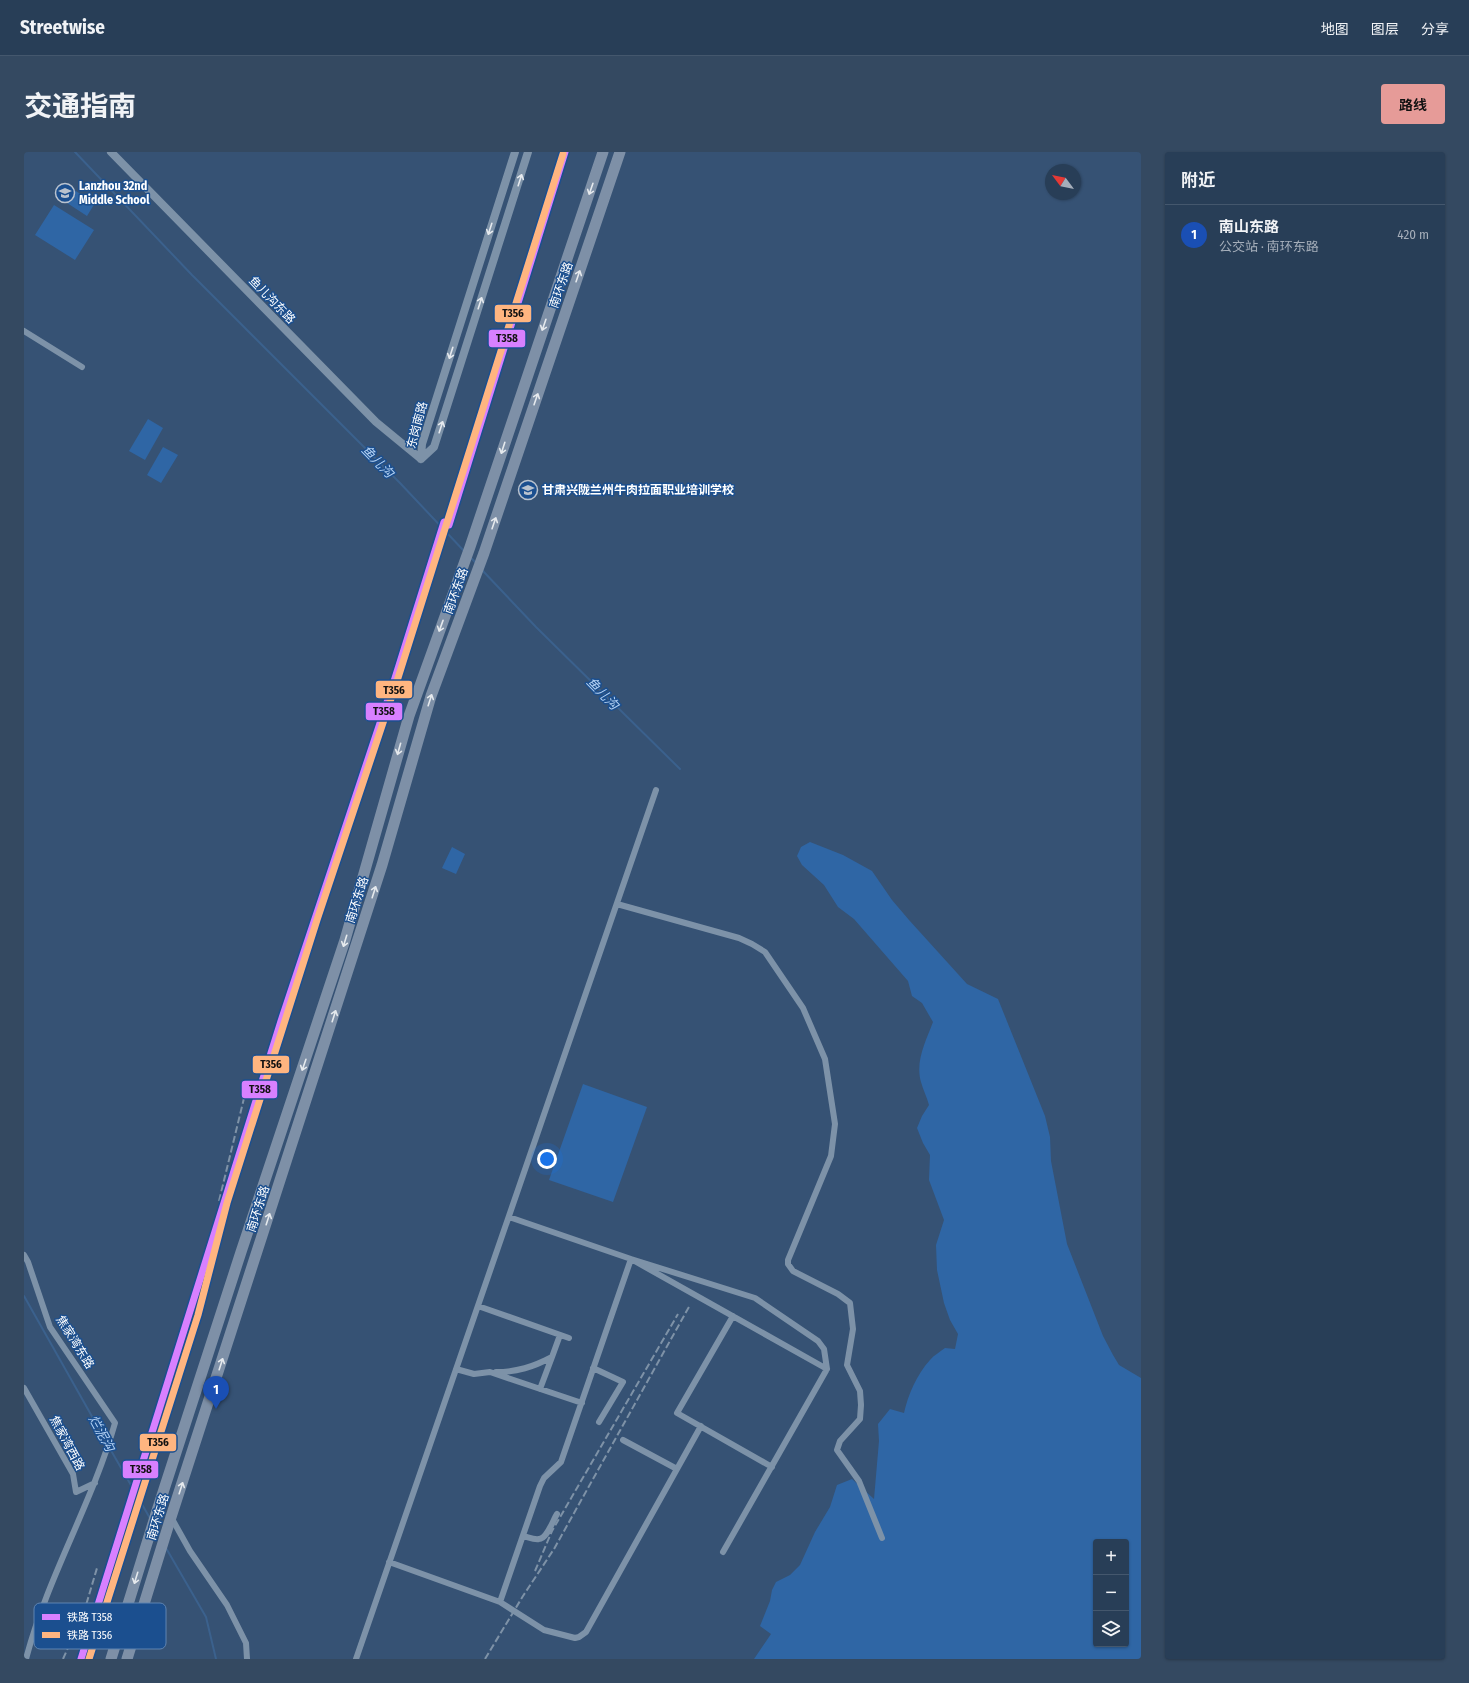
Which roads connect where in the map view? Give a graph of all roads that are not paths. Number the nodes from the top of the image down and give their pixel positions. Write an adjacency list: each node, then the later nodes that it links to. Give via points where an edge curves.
1 (111, 152): 8 (street, 鱼儿沟东路, via 376,422)
2 (515, 152): 8 (street, 东岗南路, one-way to 8, via 422,444)
3 (528, 152): 8 (street, 东岗南路, one-way to 3, via 434,447)
4 (604, 152): 9 (highway, 南环东路, one-way to 9, via 470,547)
5 (620, 152): 10 (highway, 南环东路, one-way to 5, via 482,559)
6 (24, 331): 7 (street)
7 (82, 367)
8 (421, 459)
9 (409, 716): 10 (highway); 42 (highway, 南环东路, one-way to 42, via 345,940 241,1252)
10 (424, 721): 35 (highway, 南环东路, one-way to 10, via 380,872)
11 (656, 790): 12 (street)
12 (617, 904): 13 (street); 37 (street, via 738,938 765,952 803,1008 823,1053 836,1124 831,1156 788,1260 793,1271 850,1303 852,1329 847,1365 860,1391 860,1419 840,1441 837,1450 859,1481)
13 (509, 1217): 15 (street); 16 (street)
14 (24, 1255): 33 (street, 焦家湾东路, via 50,1327 115,1423)
15 (631, 1259): 17 (street); 21 (street); 23 (street, via 755,1298 818,1341 824,1349)
16 (478, 1306): 18 (street); 22 (street)
17 (733, 1316): 23 (street); 29 (street, via 678,1413)
18 (560, 1335): 19 (street); 20 (street)
19 (569, 1338)
20 (552, 1357): 24 (street, via 532,1367 511,1372); 26 (street)
21 (594, 1368): 27 (street); 28 (street, via 623,1382)
22 (456, 1369): 24 (street, via 474,1374); 39 (street)
23 (827, 1369): 31 (street)
24 (490, 1372): 26 (street)
25 (24, 1388): 33 (street, 焦家湾西路, via 73,1474 76,1492)
26 (540, 1389): 27 (street)
27 (582, 1403): 36 (street, via 561,1462 544,1478)
28 (599, 1422)
29 (701, 1426): 31 (street); 32 (street)
30 (622, 1440): 32 (street)
31 (772, 1466): 38 (street)
32 (677, 1470): 40 (street, via 583,1636 575,1638 544,1630)
33 (94, 1483): 41 (street)
34 (557, 1514): 36 (street, via 544,1537 537,1539)
35 (170, 1521): 43 (highway, 南环东路); 50 (street, via 226,1605 246,1643)
36 (523, 1536): 40 (street)
37 (882, 1538)
38 (723, 1552)
39 (390, 1562): 40 (street); 51 (street)
40 (500, 1602)
41 (44, 1603)
42 (129, 1603)
43 (145, 1603)
44 (34, 1628): 47 (street)
45 (114, 1649): 48 (highway, 南环东路, one-way to 48)
46 (130, 1649): 49 (highway, 南环东路)
47 (26, 1659)
48 (111, 1659)
49 (127, 1659)
50 (247, 1659)
51 (356, 1659)

